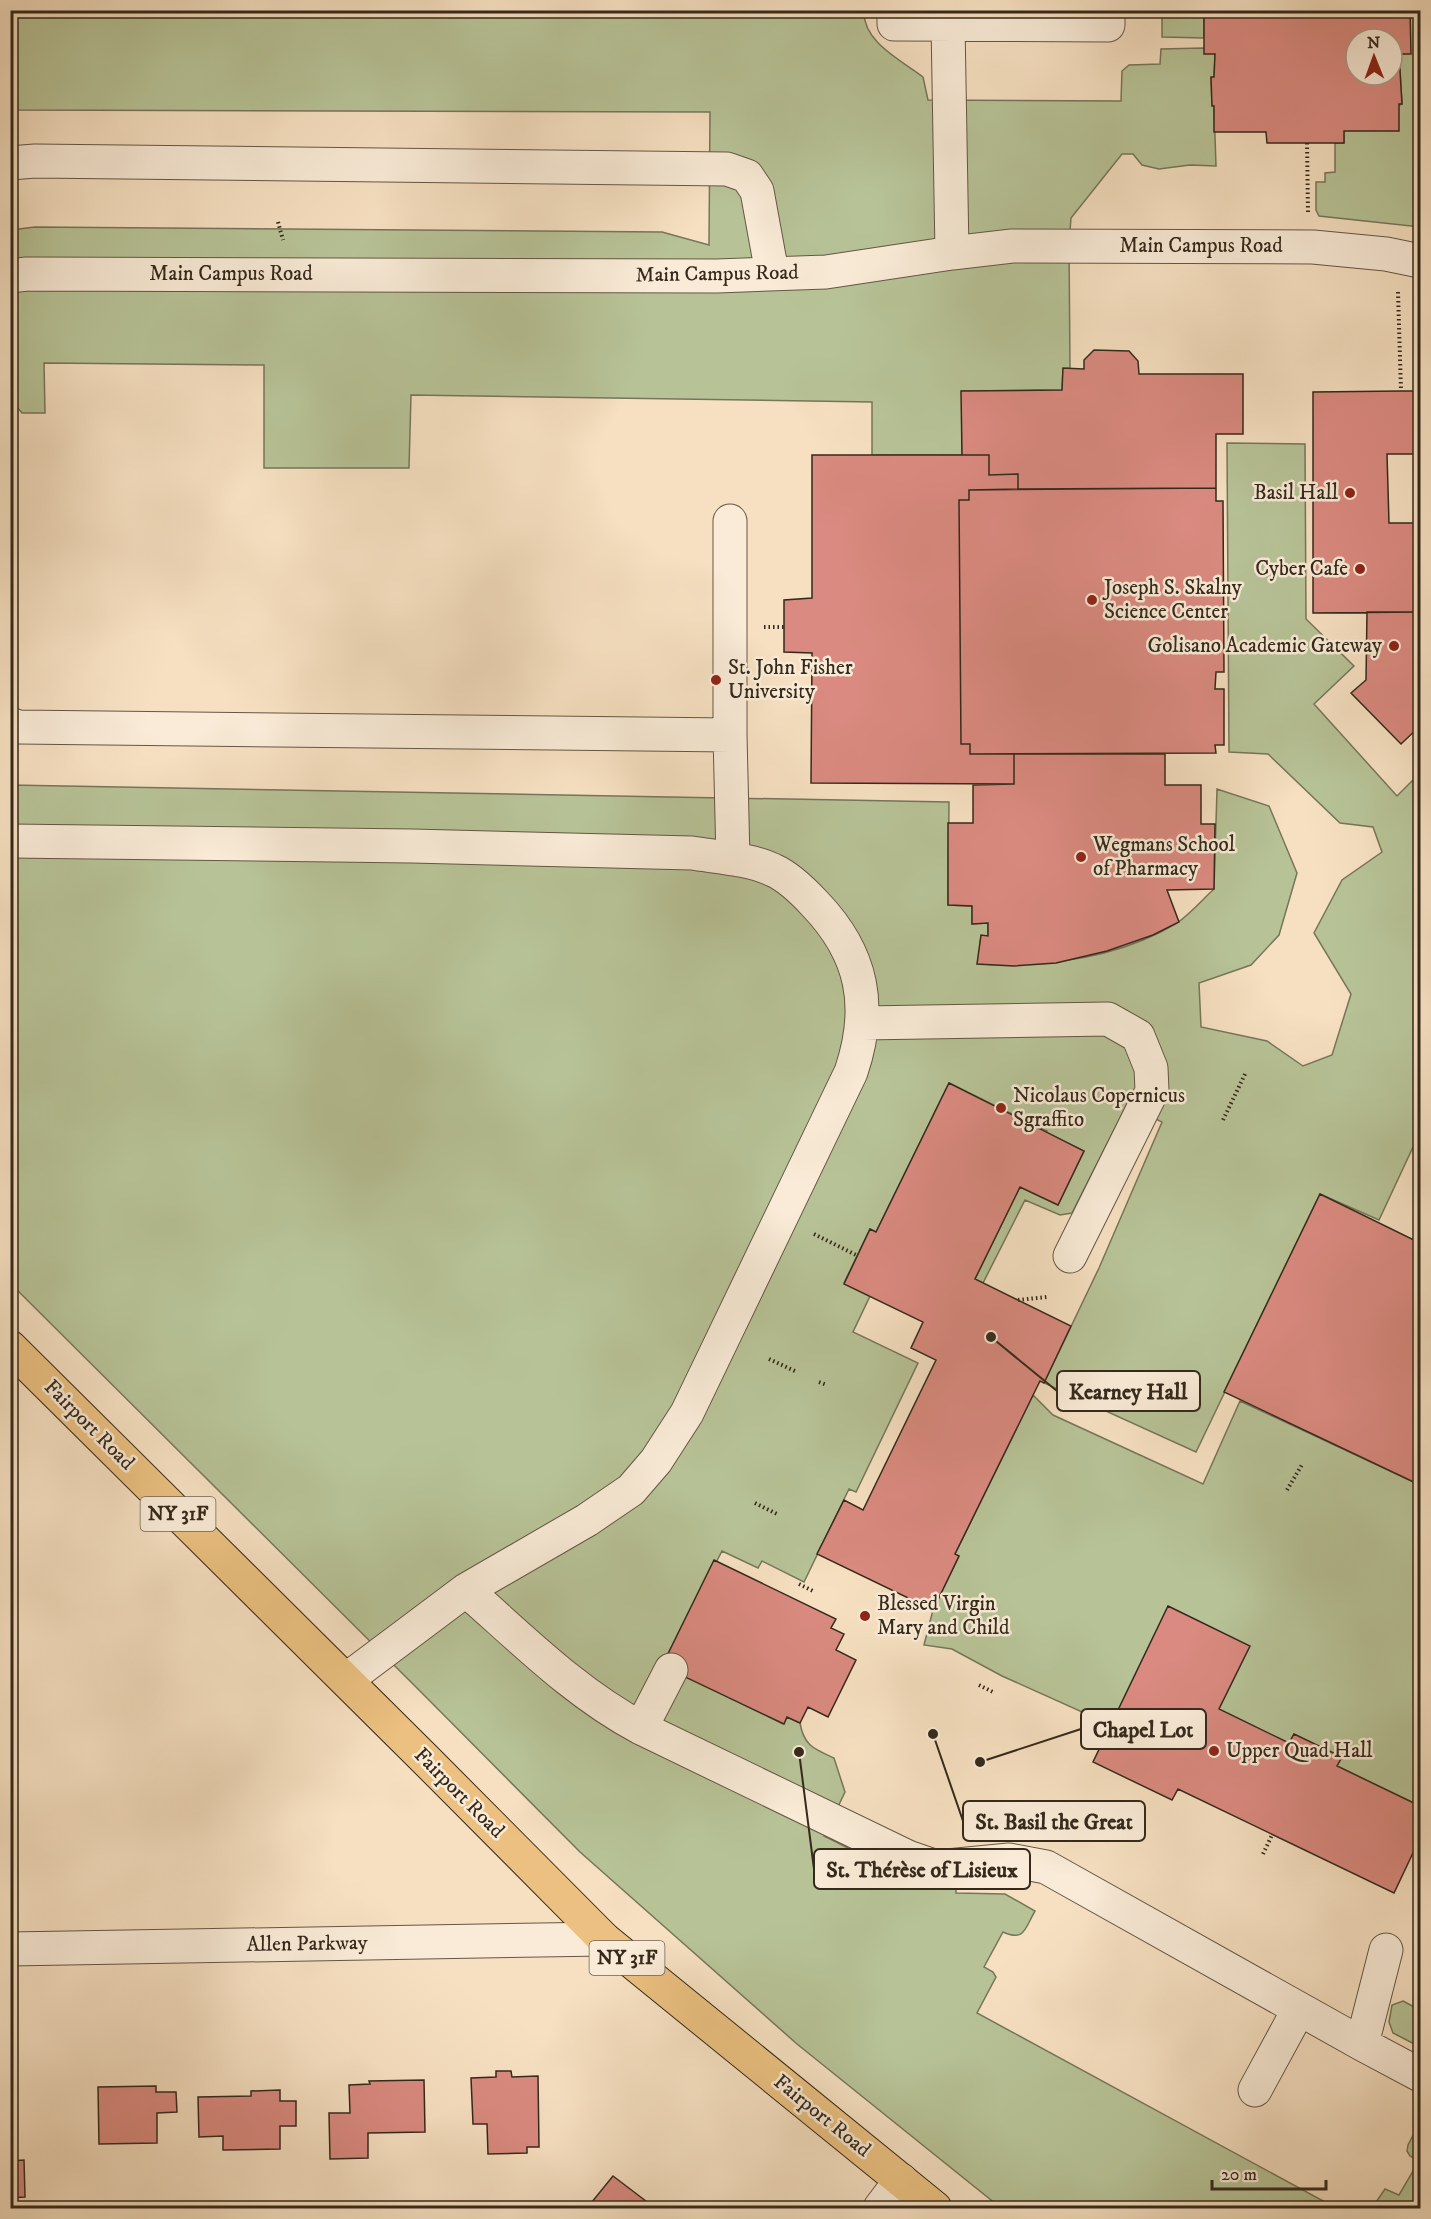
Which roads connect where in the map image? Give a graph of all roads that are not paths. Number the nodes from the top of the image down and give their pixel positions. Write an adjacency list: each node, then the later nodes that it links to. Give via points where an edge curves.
1 (894, 10): 3 (street, via 894,24)
2 (1108, 10): 3 (street, via 1108,25)
3 (948, 24): 5 (street)
4 (10, 163): 7 (street, via 727,169 747,176 757,191)
5 (951, 253): 6 (street, Main Campus Road, via 1012,246 1313,247); 7 (street, Main Campus Road, via 826,272)
6 (1420, 261)
7 (772, 273): 8 (street, Main Campus Road)
8 (10, 276)
9 (730, 521): 11 (street)
10 (10, 724): 11 (street)
11 (730, 735): 13 (street)
12 (10, 841): 13 (street, via 412,846 692,853)
13 (733, 859): 14 (street, via 773,870 801,889 831,921 855,963)
14 (863, 1023): 15 (street, via 1108,1019 1138,1036 1151,1068 1152,1091); 17 (street, via 851,1072 680,1427 631,1490)
15 (1070, 1256)
16 (10, 1347): 19 (main road, Fairport Road / NY 31F)
17 (466, 1590): 19 (street); 20 (street, via 577,1688)
18 (671, 1670): 20 (street)
19 (346, 1680): 21 (main road, Fairport Road / NY 31F)
20 (641, 1728): 24 (street, via 908,1857 937,1867 1009,1860 1046,1867)
21 (604, 1939): 22 (street, Allen Parkway); 28 (main road, Fairport Road / NY 31F)
22 (10, 1949)
23 (1386, 1950): 25 (street)
24 (1299, 2009): 25 (street); 27 (street)
25 (1362, 2044): 26 (street)
26 (1420, 2075)
27 (1255, 2091)
28 (901, 2180): 29 (street); 30 (main road, Fairport Road / NY 31F)
29 (880, 2208)
30 (935, 2208)

